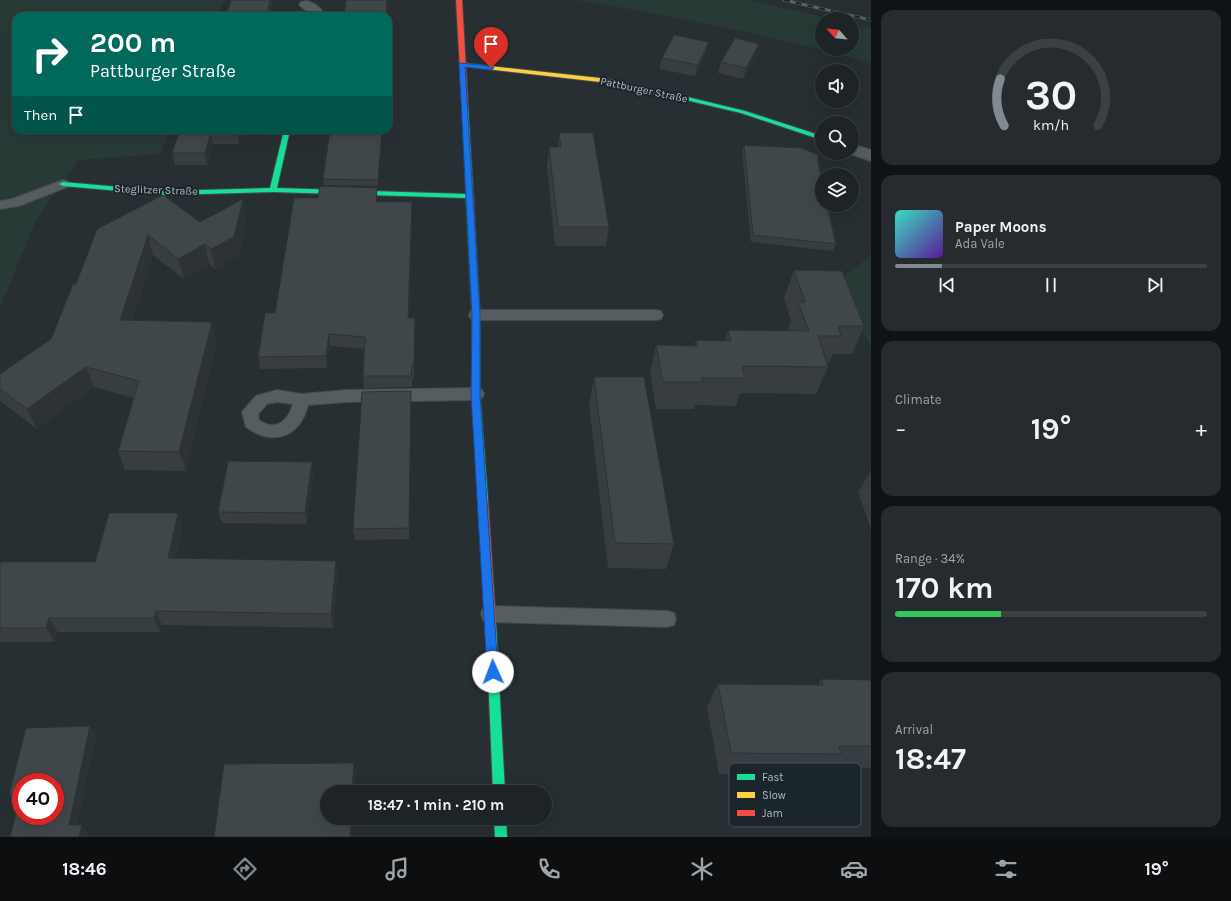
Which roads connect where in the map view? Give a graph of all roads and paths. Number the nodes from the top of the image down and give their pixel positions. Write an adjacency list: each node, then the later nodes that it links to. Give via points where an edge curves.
1 (459, 0): 4 (street)
2 (306, 5): 3 (street)
3 (316, 12)
4 (462, 65): 6 (street, Pattburger Straße, via 609,81 743,112); 11 (street)
5 (286, 134): 10 (street)
6 (815, 136)
7 (859, 151): 8 (street)
8 (871, 156)
9 (63, 184): 10 (street, Steglitzer Straße, via 164,193); 12 (lane, via 14,203)
10 (273, 190): 11 (street, Steglitzer Straße)
11 (470, 196): 13 (street)
12 (0, 205)
13 (476, 315): 14 (lane); 15 (street)
14 (656, 315)
15 (476, 394): 16 (lane, via 346,396); 17 (street)
16 (302, 400)
17 (490, 614): 18 (lane); 19 (street)
18 (667, 619)
19 (499, 785)
20 (500, 825): 21 (street)
21 (501, 837)

